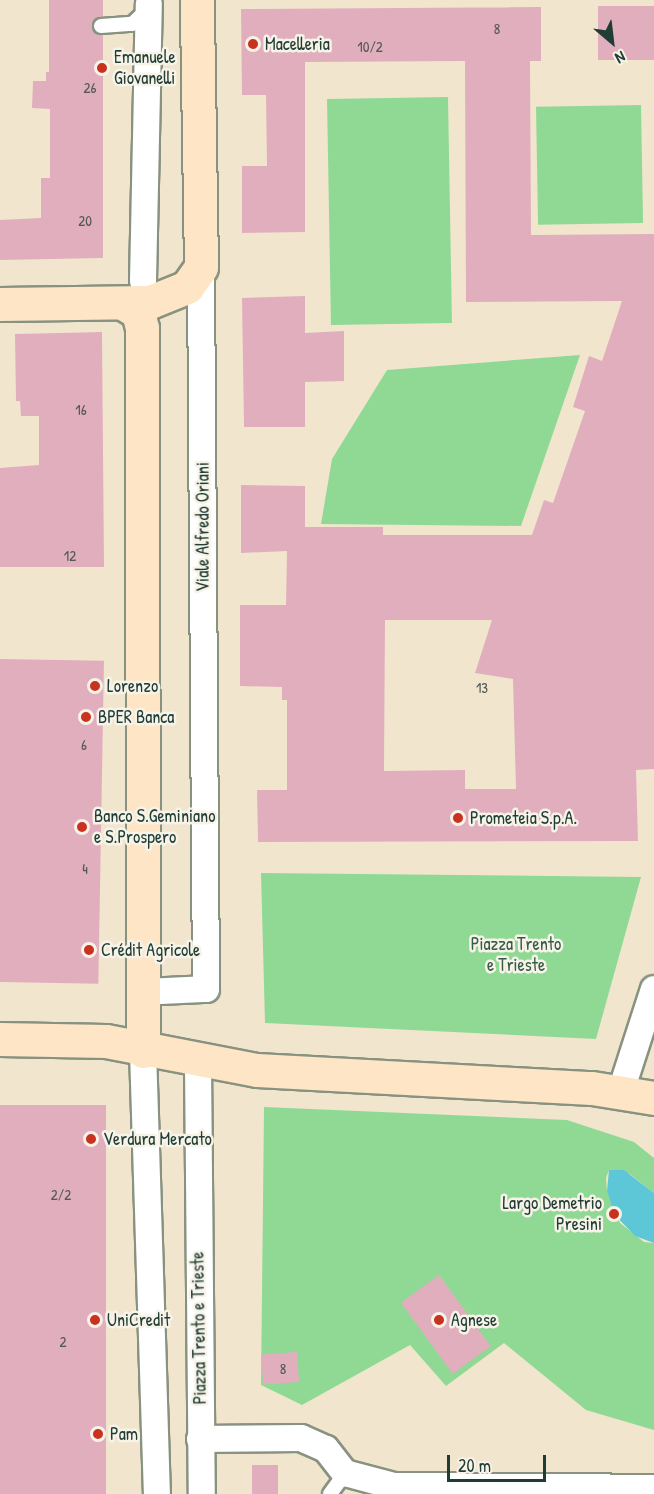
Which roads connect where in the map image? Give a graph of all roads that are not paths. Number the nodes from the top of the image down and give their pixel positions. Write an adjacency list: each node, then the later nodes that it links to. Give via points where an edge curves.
1 (197, 0): 4 (street, Viale Alfredo Oriani)
2 (149, 2): 3 (lane, via 139,21); 5 (street, via 150,111)
3 (101, 26)
4 (201, 267): 5 (street, via 187,287 168,296); 8 (street, Viale Alfredo Oriani, via 207,989)
5 (133, 292): 6 (street); 8 (street, via 142,327)
6 (0, 304)
7 (654, 988): 12 (street)
8 (142, 992): 10 (street)
9 (0, 1039): 10 (street, via 106,1041)
10 (143, 1051): 11 (street); 17 (street)
11 (198, 1062): 12 (street, via 257,1070); 14 (street, Piazza Trento e Trieste)
12 (621, 1091): 13 (street)
13 (654, 1098)
14 (200, 1439): 15 (street, via 301,1438 326,1449); 18 (street, Piazza Trento e Trieste)
15 (345, 1473): 16 (street, via 394,1486); 19 (lane)
16 (654, 1488)
17 (157, 1494)
18 (202, 1494)
19 (330, 1494)

